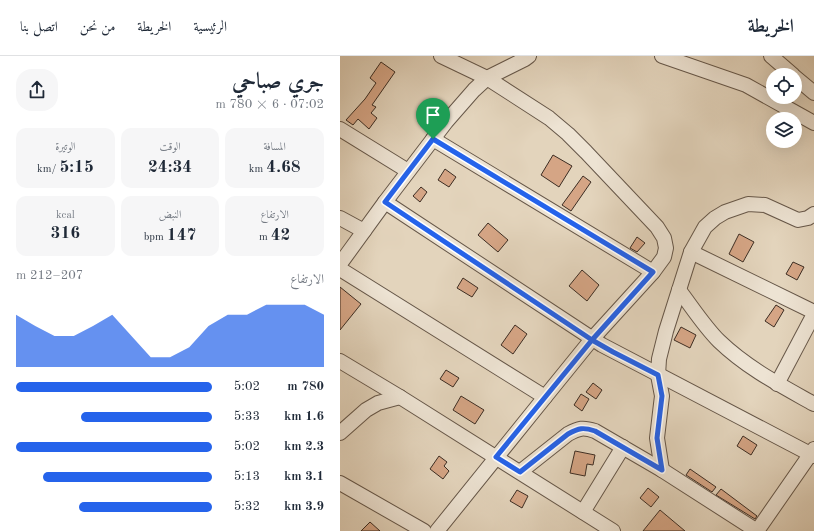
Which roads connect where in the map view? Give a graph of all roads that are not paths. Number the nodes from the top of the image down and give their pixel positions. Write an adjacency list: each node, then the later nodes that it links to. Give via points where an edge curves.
1 (441, 56): 6 (street)
2 (529, 56): 6 (street)
3 (662, 56): 9 (street, via 746,85)
4 (771, 56): 5 (street)
5 (785, 68)
6 (487, 78): 11 (street); 20 (street, via 549,118 568,134 657,227 664,238 666,248 664,257)
7 (802, 83): 8 (street)
8 (814, 93)
9 (814, 123)
10 (340, 129): 12 (street)
11 (433, 139): 12 (street); 20 (street)
12 (408, 171): 13 (street)
13 (385, 202): 16 (street); 23 (street)
14 (814, 214): 17 (street, via 798,220 765,206 748,204 715,218 705,227)
15 (340, 218): 16 (street)
16 (364, 231): 18 (street)
17 (691, 252): 21 (street); 22 (street)
18 (340, 264)
19 (340, 270): 28 (street)
20 (653, 272): 23 (street)
21 (679, 290): 25 (street, via 659,359); 26 (street, via 719,340 753,369)
22 (814, 313): 26 (street)
23 (592, 340): 25 (street); 28 (street)
24 (340, 362): 27 (street)
25 (658, 375): 32 (street); 34 (street, via 662,396 657,438)
26 (777, 384): 29 (street)
27 (400, 397): 30 (street, via 378,403 366,410); 33 (street)
28 (545, 397): 33 (street)
29 (814, 404)
30 (340, 433)
31 (623, 447): 34 (street); 35 (street, via 595,431 576,429); 37 (street)
32 (813, 453): 41 (street)
33 (496, 457): 35 (street); 39 (street)
34 (662, 470): 41 (street)
35 (520, 472): 37 (street)
36 (340, 483): 38 (street)
37 (583, 512): 40 (street)
38 (424, 531)
39 (436, 531)
40 (613, 531)
41 (757, 531)

